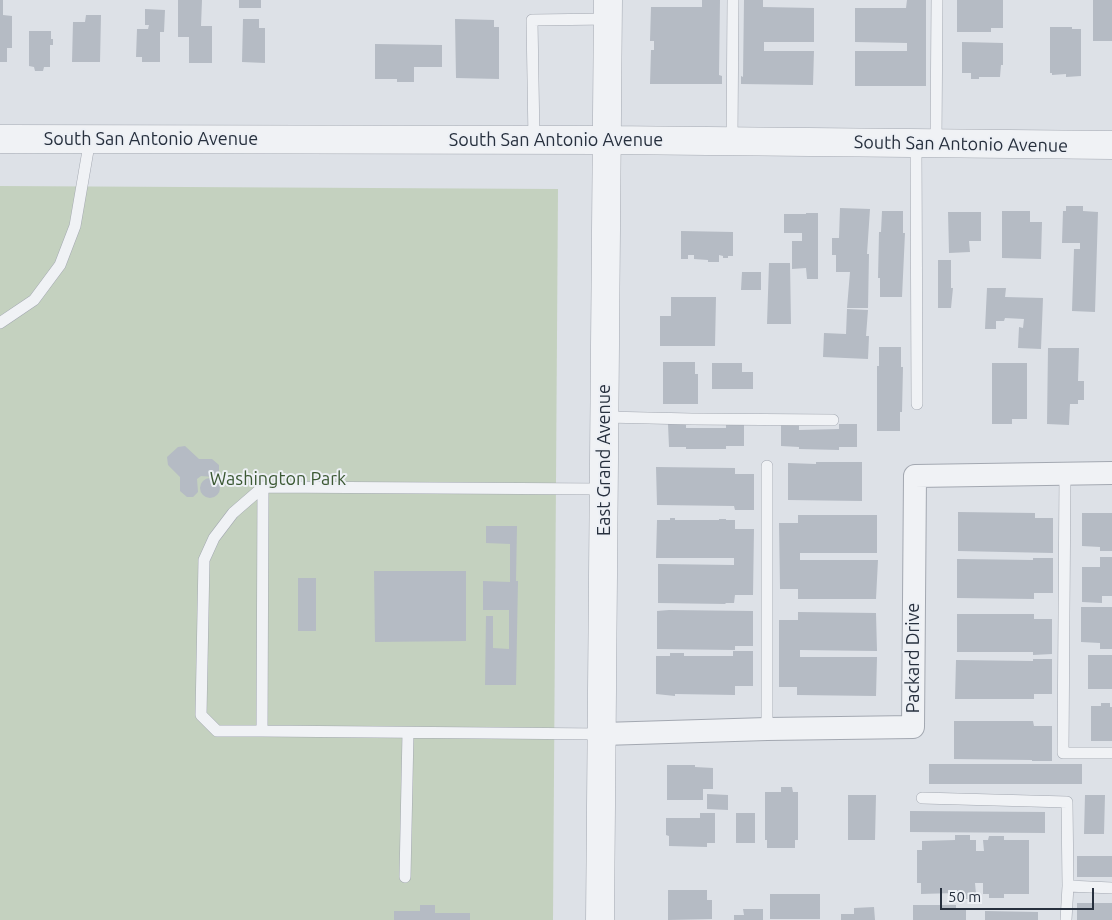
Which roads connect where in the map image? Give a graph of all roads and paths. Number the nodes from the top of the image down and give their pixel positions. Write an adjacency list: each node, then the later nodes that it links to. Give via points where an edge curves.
1 (734, 0): 8 (lane)
2 (937, 0): 9 (lane)
3 (608, 9): 6 (lane, via 532,20); 7 (street, East Grand Avenue)
4 (0, 139): 5 (street, South San Antonio Avenue)
5 (90, 139): 6 (street, South San Antonio Avenue); 11 (lane, via 75,226 60,265 34,300)
6 (534, 140): 7 (street, South San Antonio Avenue)
7 (607, 140): 8 (street, South San Antonio Avenue); 13 (street, East Grand Avenue)
8 (732, 141): 9 (street, South San Antonio Avenue)
9 (926, 143): 10 (street, South San Antonio Avenue); 12 (lane)
10 (1112, 145)
11 (0, 323)
12 (917, 404)
13 (605, 416): 14 (lane); 19 (street, East Grand Avenue)
14 (834, 420)
15 (768, 466): 20 (lane)
16 (1112, 473): 17 (street, Packard Drive)
17 (1065, 474): 20 (street, Packard Drive, via 915,476 913,727); 24 (lane, via 1063,753)
18 (263, 487): 19 (lane); 21 (lane); 21 (lane, via 233,513 214,538 204,560 201,716 217,731)
19 (604, 489): 23 (street, East Grand Avenue)
20 (768, 729): 23 (street, Packard Drive)
21 (262, 731): 22 (lane)
22 (408, 733): 23 (lane); 26 (lane)
23 (603, 734): 29 (street, East Grand Avenue)
24 (1112, 753)
25 (922, 798): 27 (lane, via 1067,802)
26 (405, 877)
27 (1068, 886): 28 (lane); 30 (lane)
28 (1112, 888)
29 (600, 920)
30 (1066, 920)

